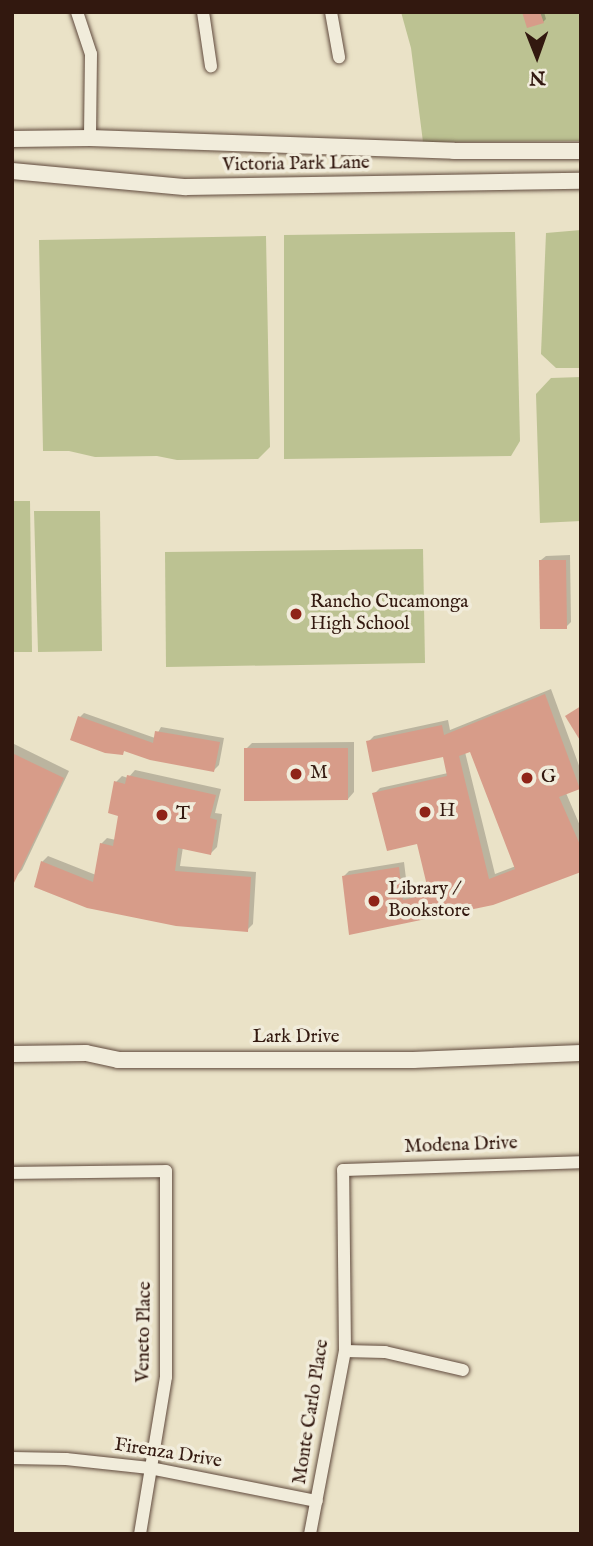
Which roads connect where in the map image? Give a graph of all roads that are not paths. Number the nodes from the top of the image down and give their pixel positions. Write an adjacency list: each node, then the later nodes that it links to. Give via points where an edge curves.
1 (77, 12): 6 (street, via 91,54)
2 (203, 12): 5 (street)
3 (331, 12): 4 (street)
4 (340, 57)
5 (211, 66)
6 (90, 138): 7 (street, Victoria Park Lane); 8 (street, Victoria Park Lane)
7 (12, 139)
8 (581, 151)
9 (12, 171): 10 (street, Victoria Park Lane, via 198,187)
10 (581, 181)
11 (12, 1054): 12 (street, Lark Drive, via 86,1053 118,1060 413,1060)
12 (581, 1054)
13 (581, 1162): 14 (street, Modena Drive)
14 (342, 1170): 16 (street, Monte Carlo Place)
15 (12, 1173): 19 (street, Veneto Place, via 166,1171 166,1377)
16 (345, 1351): 17 (street, via 385,1352); 20 (street, Monte Carlo Place)
17 (463, 1370)
18 (12, 1458): 19 (street, Firenza Drive)
19 (150, 1468): 20 (street, Firenza Drive); 21 (street, Veneto Place)
20 (317, 1501): 22 (street, Monte Carlo Place)
21 (140, 1534)
22 (310, 1534)

